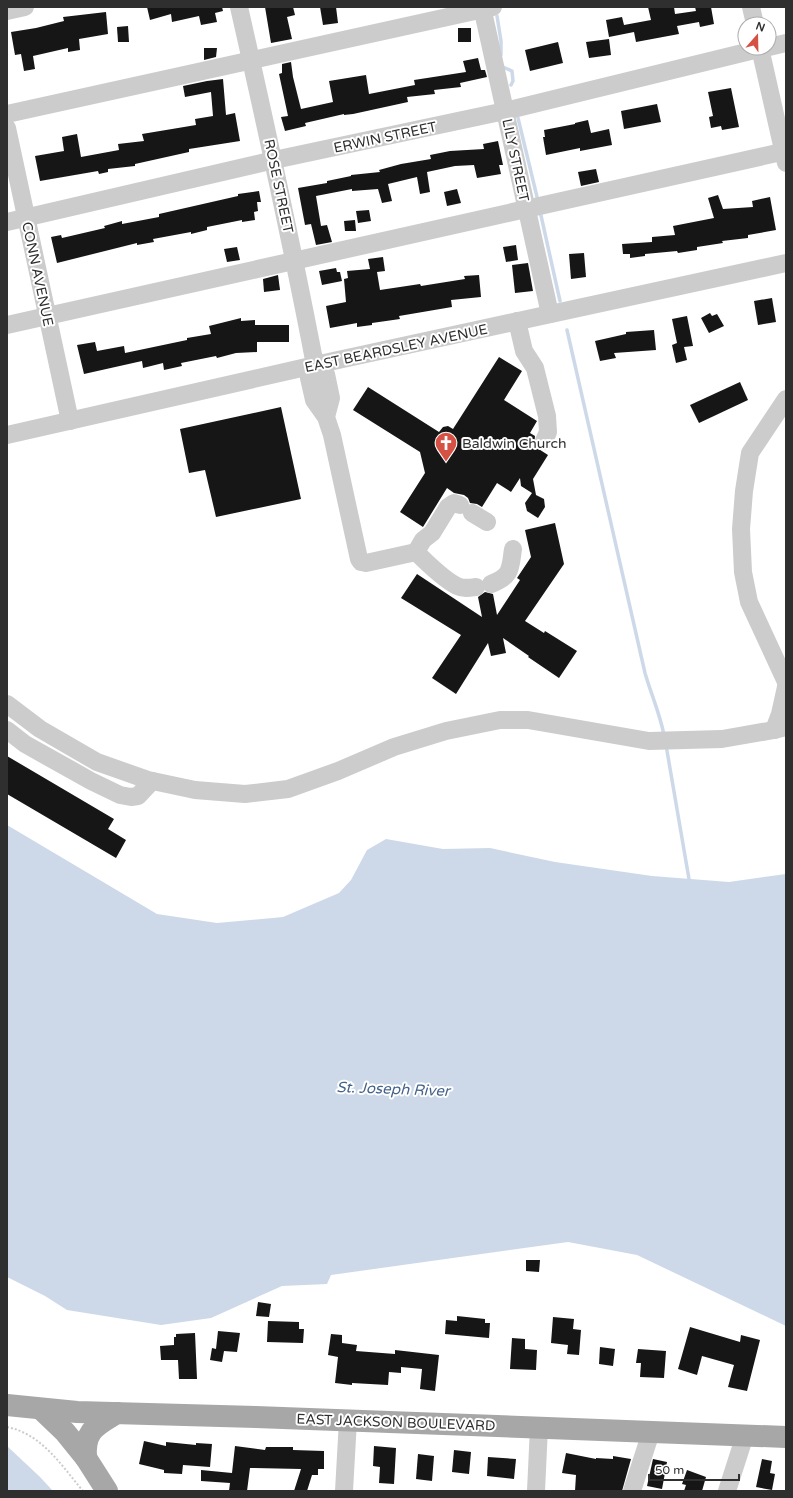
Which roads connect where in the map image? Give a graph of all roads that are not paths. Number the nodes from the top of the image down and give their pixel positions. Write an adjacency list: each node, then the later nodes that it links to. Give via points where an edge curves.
1 (25, 7): 4 (street)
2 (239, 7): 7 (street, ROSE STREET)
3 (486, 8): 7 (street); 8 (street, LILY STREET)
4 (7, 11)
5 (737, 54): 8 (street, ERWIN STREET)
6 (763, 56): 11 (street)
7 (251, 60): 9 (street); 12 (street, ROSE STREET)
8 (505, 111): 12 (street, ERWIN STREET); 13 (street, LILY STREET)
9 (7, 114)
10 (7, 128): 14 (street, CONN AVENUE)
11 (785, 156): 13 (street)
12 (274, 160): 14 (street, ERWIN STREET); 16 (street, ROSE STREET)
13 (526, 209): 16 (street); 18 (street, LILY STREET)
14 (26, 218): 15 (street, ERWIN STREET); 19 (street, CONN AVENUE)
15 (7, 222)
16 (295, 261): 19 (street); 22 (street, ROSE STREET)
17 (786, 263): 18 (street, EAST BEARDSLEY AVENUE)
18 (550, 314): 20 (street, EAST BEARDSLEY AVENUE)
19 (47, 316): 21 (street); 24 (street, CONN AVENUE)
20 (517, 321): 22 (street, EAST BEARDSLEY AVENUE); 27 (street, via 524,351 535,368 547,416 548,432)
21 (7, 325)
22 (315, 365): 24 (street, EAST BEARDSLEY AVENUE); 30 (street, via 326,374 331,398 326,417 358,559 366,563)
23 (786, 400): 25 (street)
24 (70, 421): 26 (street, EAST BEARDSLEY AVENUE)
25 (778, 422): 31 (street, via 750,453 741,529 743,572 750,602)
26 (7, 435)
27 (544, 441)
28 (487, 522): 30 (street, via 454,503 448,507 432,533 423,540)
29 (513, 549): 30 (street, via 510,572 501,580 466,589 457,587)
30 (416, 552)
31 (786, 682)
32 (786, 687): 34 (street, via 780,714)
33 (7, 704): 36 (street, via 40,729 98,762)
34 (780, 728): 36 (street, via 722,738 649,740 528,720 500,720 446,731 394,747 288,789 245,794 195,790)
35 (7, 730): 36 (street, via 25,744 120,795 138,796)
36 (152, 781)
37 (7, 1405): 38 (main road, EAST JACKSON BOULEVARD)
38 (41, 1409): 39 (main road, EAST JACKSON BOULEVARD); 45 (main road, via 65,1432)
39 (117, 1413): 40 (main road, EAST JACKSON BOULEVARD); 45 (main road, via 100,1423 90,1433 85,1445)
40 (348, 1420): 41 (main road, EAST JACKSON BOULEVARD); 47 (street)
41 (539, 1427): 42 (main road, EAST JACKSON BOULEVARD); 48 (street)
42 (650, 1432): 43 (main road, EAST JACKSON BOULEVARD); 49 (street)
43 (745, 1436): 44 (main road, EAST JACKSON BOULEVARD); 50 (street)
44 (786, 1437)
45 (86, 1458): 46 (main road)
46 (107, 1491)
47 (344, 1491)
48 (536, 1491)
49 (632, 1491)
50 (727, 1491)

